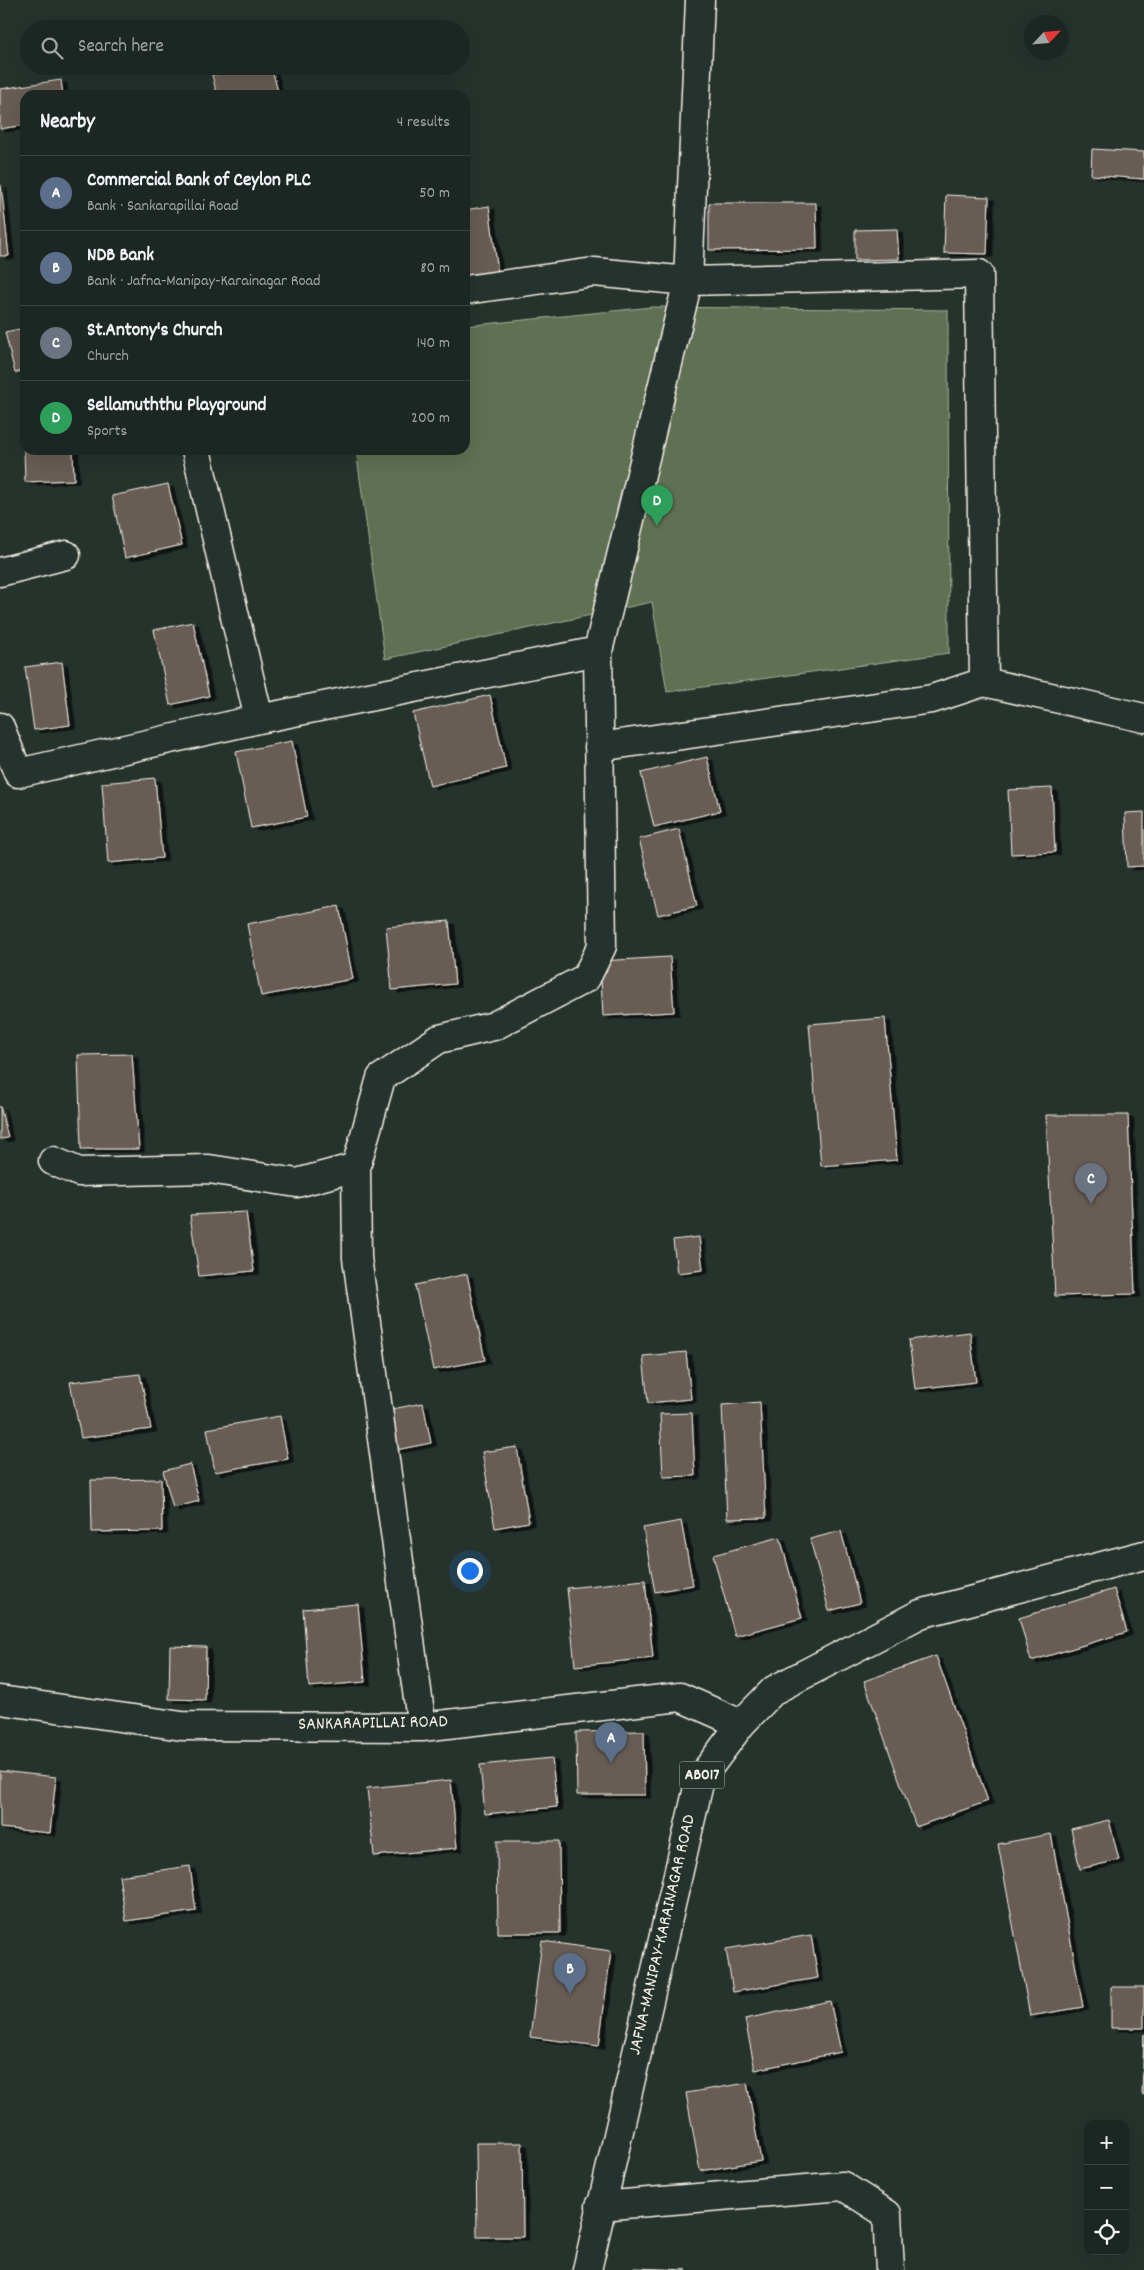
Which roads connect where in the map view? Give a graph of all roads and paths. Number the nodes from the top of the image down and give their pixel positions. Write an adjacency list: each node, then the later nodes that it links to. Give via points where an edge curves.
1 (700, 0): 2 (street)
2 (688, 281): 3 (street, via 594,272); 7 (street); 8 (street, via 979,274)
3 (470, 289)
4 (197, 455): 10 (street)
5 (66, 555): 6 (street)
6 (0, 572)
7 (598, 652): 10 (street); 12 (street)
8 (984, 682): 9 (street); 12 (street, via 932,699)
9 (1144, 718)
10 (259, 719): 11 (street, via 18,773)
11 (0, 727)
12 (599, 746): 14 (street, via 602,946 586,978 494,1026 439,1039 381,1078)
13 (53, 1161): 14 (street, via 79,1172 209,1168 297,1183)
14 (356, 1167): 18 (street, via 357,1258)
15 (1144, 1554): 17 (street, JAFNA-MANIPAY-KARAINAGAR ROAD / AB017, via 920,1614 774,1690)
16 (0, 1700): 18 (street, SANKARAPILLAI ROAD, via 182,1726)
17 (741, 1724): 18 (street, SANKARAPILLAI ROAD, via 680,1697); 19 (street, JAFNA-MANIPAY-KARAINAGAR ROAD / AB017, via 700,1778)
18 (422, 1726)
19 (600, 2206): 20 (street, JAFNA-MANIPAY-KARAINAGAR ROAD / AB017); 21 (street, via 843,2186 887,2214)
20 (586, 2270)
21 (890, 2270)

